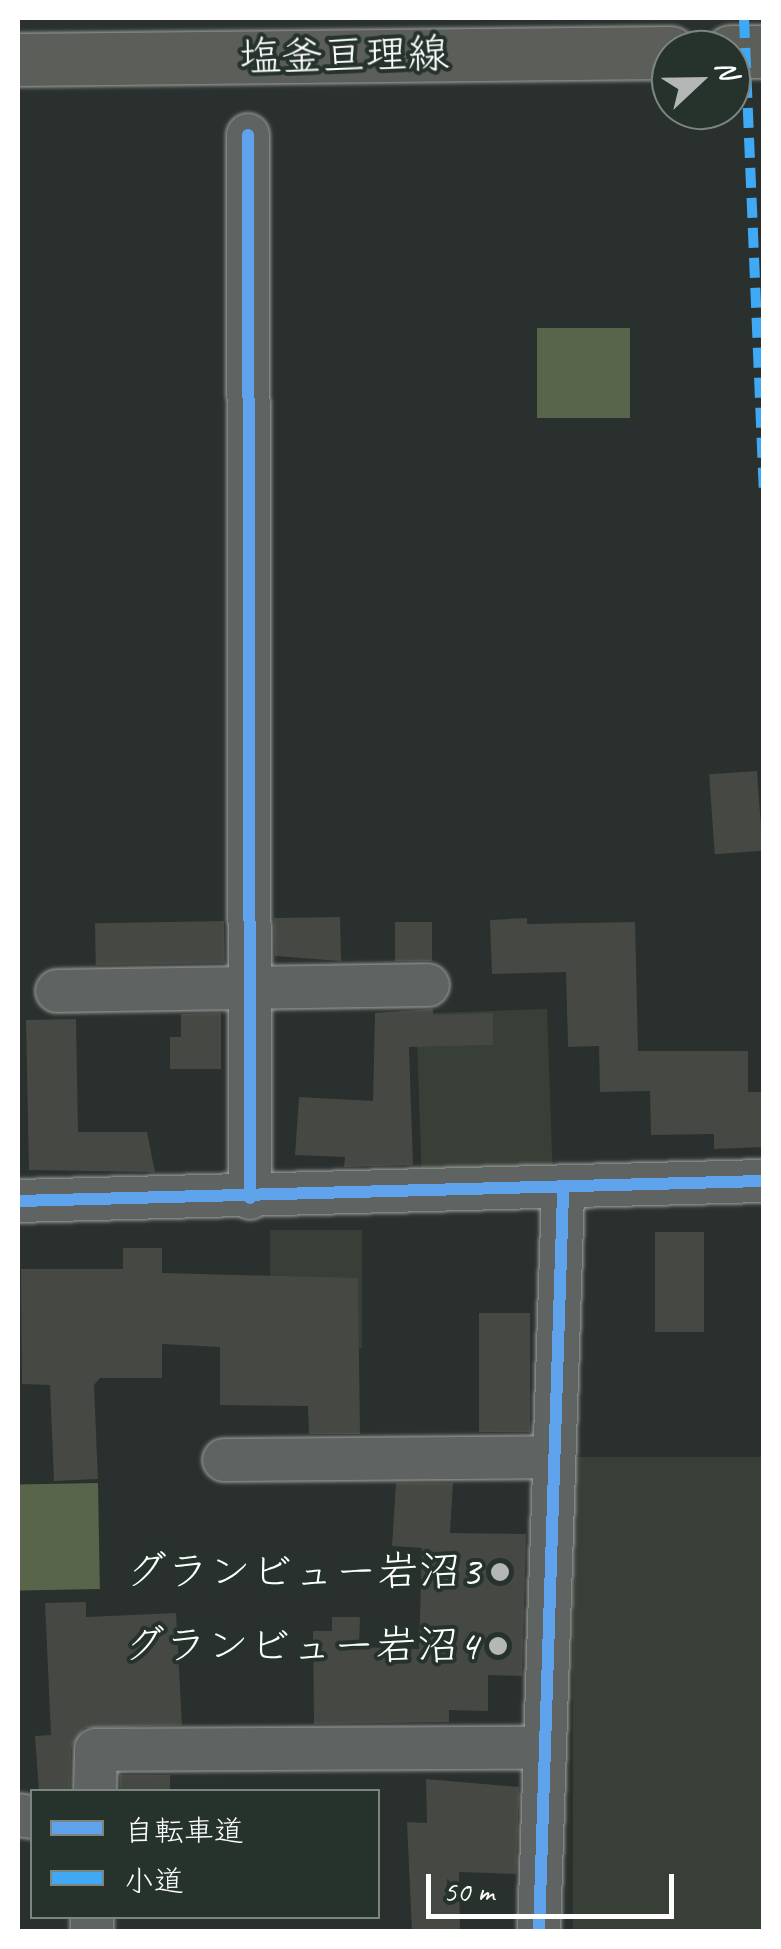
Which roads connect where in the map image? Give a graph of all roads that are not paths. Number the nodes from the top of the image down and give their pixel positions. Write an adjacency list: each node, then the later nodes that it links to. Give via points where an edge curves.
1 (651, 53): 2 (main road, 塩釜亘理線)
2 (18, 60)
3 (248, 135): 5 (street)
4 (428, 985): 5 (street)
5 (249, 988): 6 (street); 9 (street)
6 (56, 990)
7 (764, 1181): 8 (street)
8 (563, 1191): 9 (street); 11 (street)
9 (250, 1198): 10 (street)
10 (18, 1202)
11 (554, 1457): 12 (street); 13 (street)
12 (224, 1460)
13 (544, 1748): 14 (street, via 96,1750); 15 (street)
14 (95, 1789)
15 (539, 1932)

